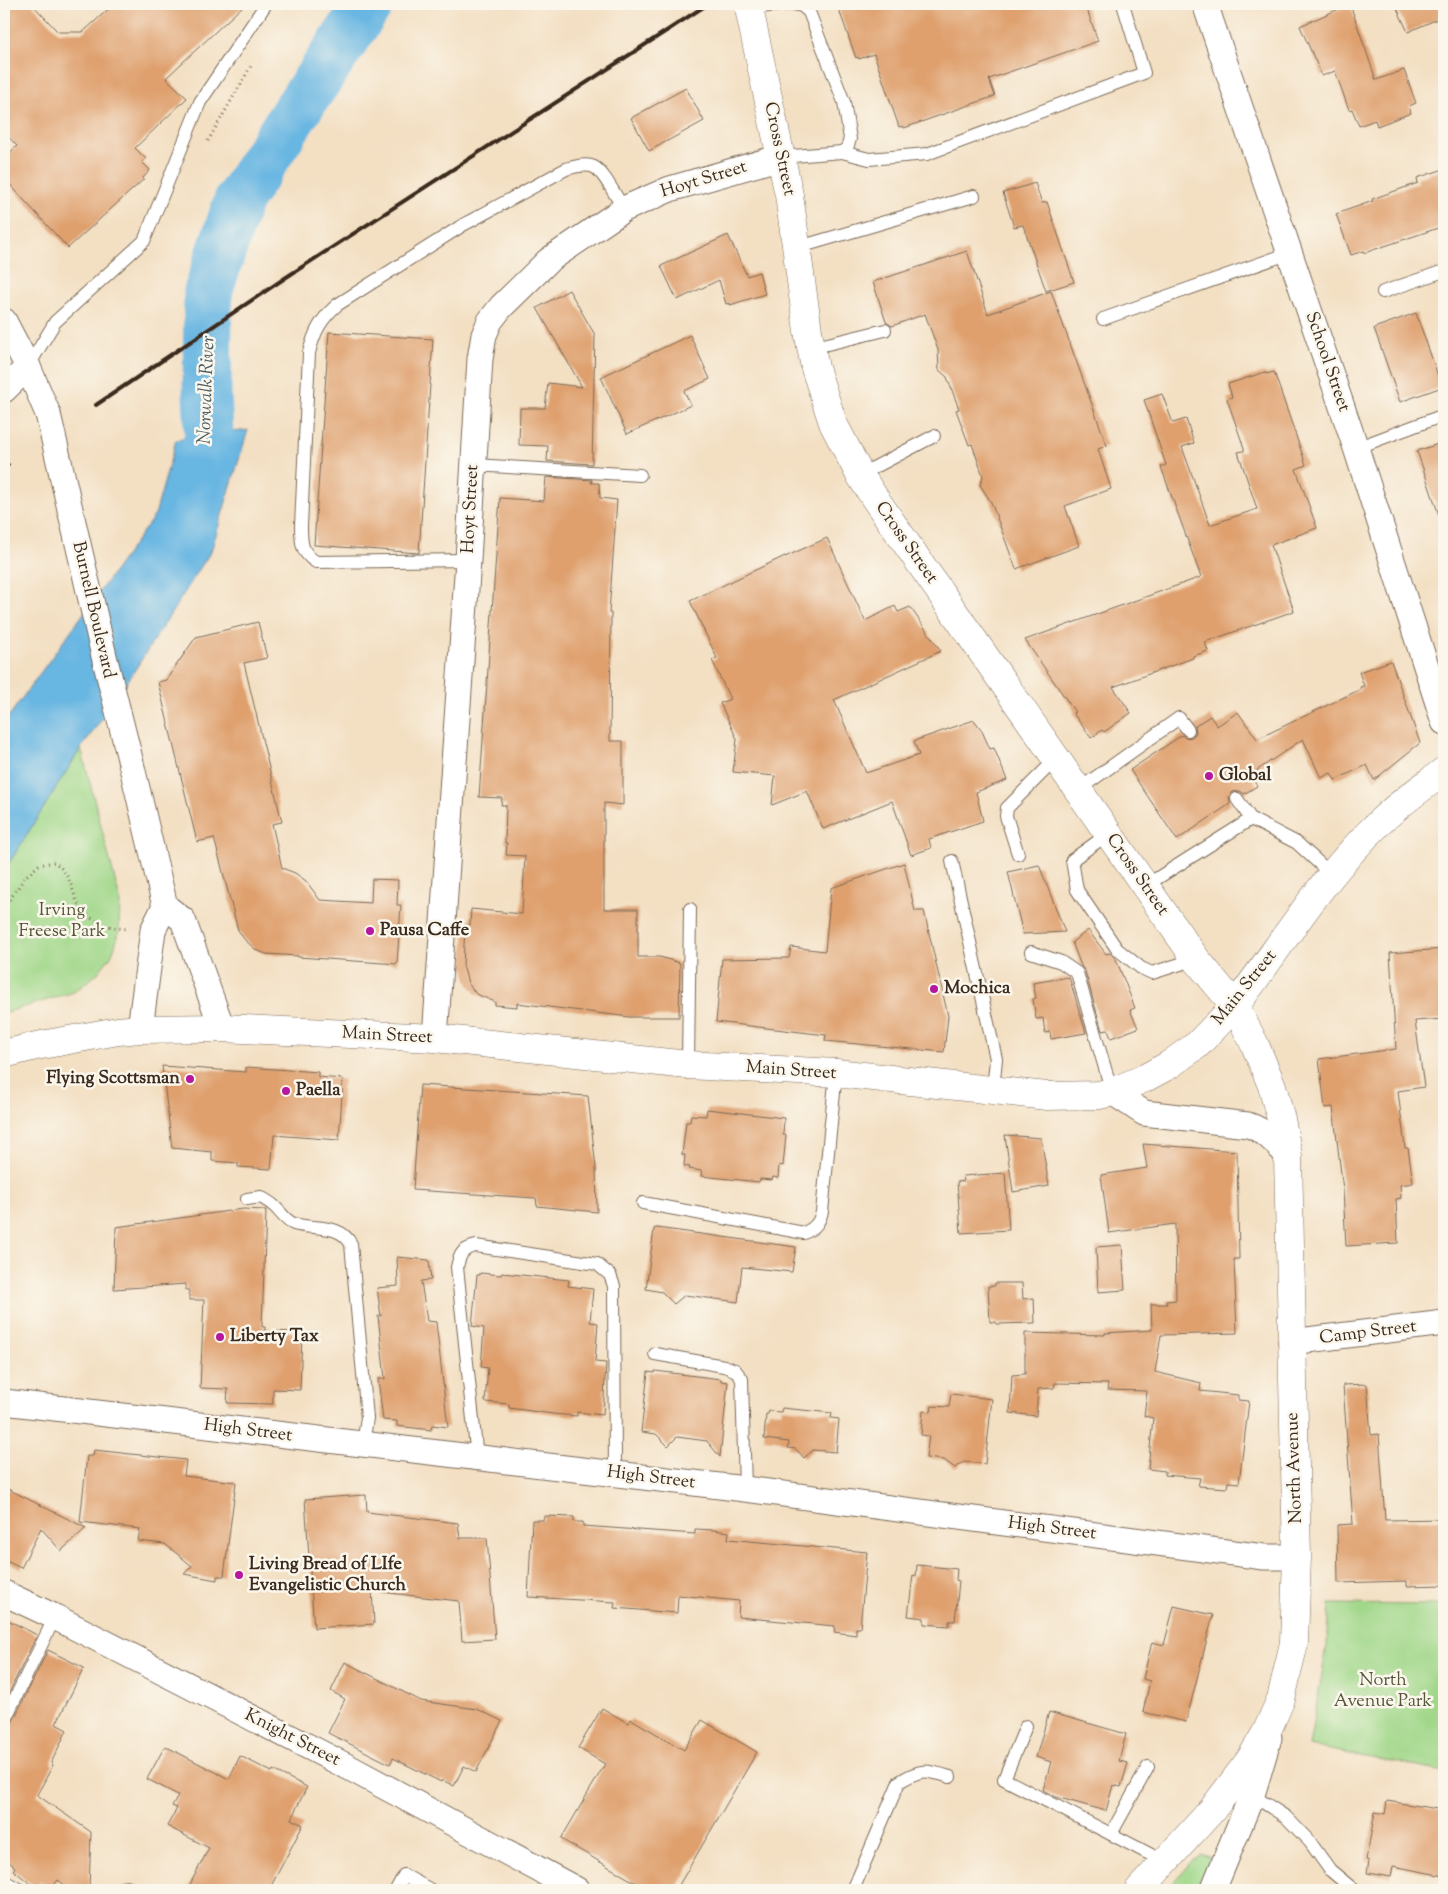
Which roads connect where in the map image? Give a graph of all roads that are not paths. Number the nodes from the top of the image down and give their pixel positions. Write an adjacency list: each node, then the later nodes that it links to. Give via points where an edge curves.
1 (266, 4): 19 (lane, via 200,102 144,241 55,322)
2 (791, 4): 6 (lane)
3 (794, 4): 7 (lane, via 809,12 844,102 850,139)
4 (1123, 4): 7 (lane, via 1144,73 927,154 869,159)
5 (1210, 5): 12 (street, School Street)
6 (748, 6): 8 (main road, Cross Street)
7 (842, 152): 8 (lane)
8 (781, 157): 10 (street, Hoyt Street, via 670,189); 11 (main road, Cross Street)
9 (974, 196): 11 (lane)
10 (624, 209): 24 (street, Hoyt Street, via 549,260 490,321 480,359); 27 (lane, via 594,167 581,165 566,169 463,225 337,305 323,317 314,336 309,353 300,526 301,546 307,556 316,562)
11 (796, 248): 18 (main road, Cross Street)
12 (1290, 253): 15 (lane); 23 (street, School Street)
13 (1444, 271): 14 (lane)
14 (1383, 292)
15 (1102, 319)
16 (4, 321): 19 (street, Burnell Boulevard)
17 (885, 330): 18 (lane)
18 (811, 348): 25 (main road, Cross Street, via 833,423)
19 (28, 367): 20 (street); 40 (street, Burnell Boulevard, bridge, via 48,414)
20 (4, 390)
21 (1444, 415): 23 (lane)
22 (934, 436): 25 (lane)
23 (1356, 448): 28 (street, School Street)
24 (474, 465): 26 (lane); 27 (street, Hoyt Street)
25 (860, 474): 30 (main road, Cross Street)
26 (640, 475)
27 (468, 560): 47 (street, Hoyt Street)
28 (1444, 722)
29 (1188, 730): 32 (lane, via 1179,718)
30 (1056, 759): 32 (main road, Cross Street); 36 (lane, via 1007,808 1006,816)
31 (1444, 771): 38 (main road, Main Street, via 1382,820)
32 (1078, 790): 35 (main road, Cross Street)
33 (1237, 799): 34 (lane)
34 (1251, 819): 38 (lane, via 1297,843); 39 (lane)
35 (1108, 834): 39 (main road, Cross Street); 43 (lane, via 1072,860 1077,890 1117,949 1152,973)
36 (1018, 854)
37 (952, 862): 51 (lane, via 996,1059)
38 (1332, 875): 44 (main road, Main Street)
39 (1145, 886): 43 (main road, Cross Street)
40 (165, 906): 45 (street, via 183,920); 46 (street, via 153,930)
41 (690, 909): 49 (lane)
42 (1031, 952): 52 (lane, via 1061,962 1077,973)
43 (1196, 959): 44 (main road, Cross Street)
44 (1235, 1006): 52 (main road, Main Street, via 1197,1045 1145,1078); 53 (main road, North Avenue, via 1272,1086)
45 (222, 1028): 46 (main road, Main Street); 47 (main road, Main Street)
46 (140, 1029): 48 (main road, Main Street)
47 (435, 1038): 49 (main road, Main Street)
48 (4, 1054)
49 (688, 1065): 50 (main road, Main Street)
50 (836, 1073): 51 (main road, Main Street); 55 (lane, via 822,1212 813,1229 804,1233)
51 (993, 1090): 52 (main road, Main Street, via 1046,1096 1099,1096)
52 (1112, 1092): 53 (street, via 1144,1113 1248,1125 1269,1135)
53 (1288, 1156): 57 (main road, North Avenue)
54 (247, 1199): 60 (lane, via 261,1197 288,1221 336,1230 347,1236 351,1244 367,1418)
55 (643, 1202)
56 (1444, 1323): 57 (street, Camp Street)
57 (1291, 1342): 64 (main road, North Avenue)
58 (656, 1354): 63 (lane, via 724,1366 735,1370 742,1379)
59 (4, 1402): 60 (street, High Street)
60 (364, 1444): 61 (street, High Street)
61 (477, 1458): 62 (street, High Street); 62 (lane, via 457,1267 467,1248 476,1246 597,1264 610,1275 614,1286)
62 (615, 1474): 63 (street, High Street)
63 (745, 1489): 64 (street, High Street, via 1264,1556)
64 (1297, 1557): 67 (main road, North Avenue, via 1294,1642)
65 (4, 1593): 66 (street, Knight Street)
66 (56, 1617): 68 (lane); 79 (street, Knight Street, via 350,1768)
67 (1281, 1699): 72 (street); 74 (main road, North Avenue, via 1250,1760 1212,1810)
68 (4, 1721)
69 (1026, 1726): 73 (lane, via 1004,1779)
70 (1148, 1767): 73 (lane)
71 (950, 1777): 80 (lane, via 928,1771 914,1773 899,1782)
72 (1252, 1795): 82 (street); 83 (lane, via 1286,1817 1330,1870)
73 (1111, 1834): 74 (lane)
74 (1165, 1862): 81 (main road, North Avenue)
75 (4, 1881): 76 (lane)
76 (20, 1890)
77 (396, 1890): 78 (lane, via 404,1875)
78 (431, 1890)
79 (577, 1890)
80 (853, 1890)
81 (1140, 1890)
82 (1213, 1890)
83 (1354, 1890)

